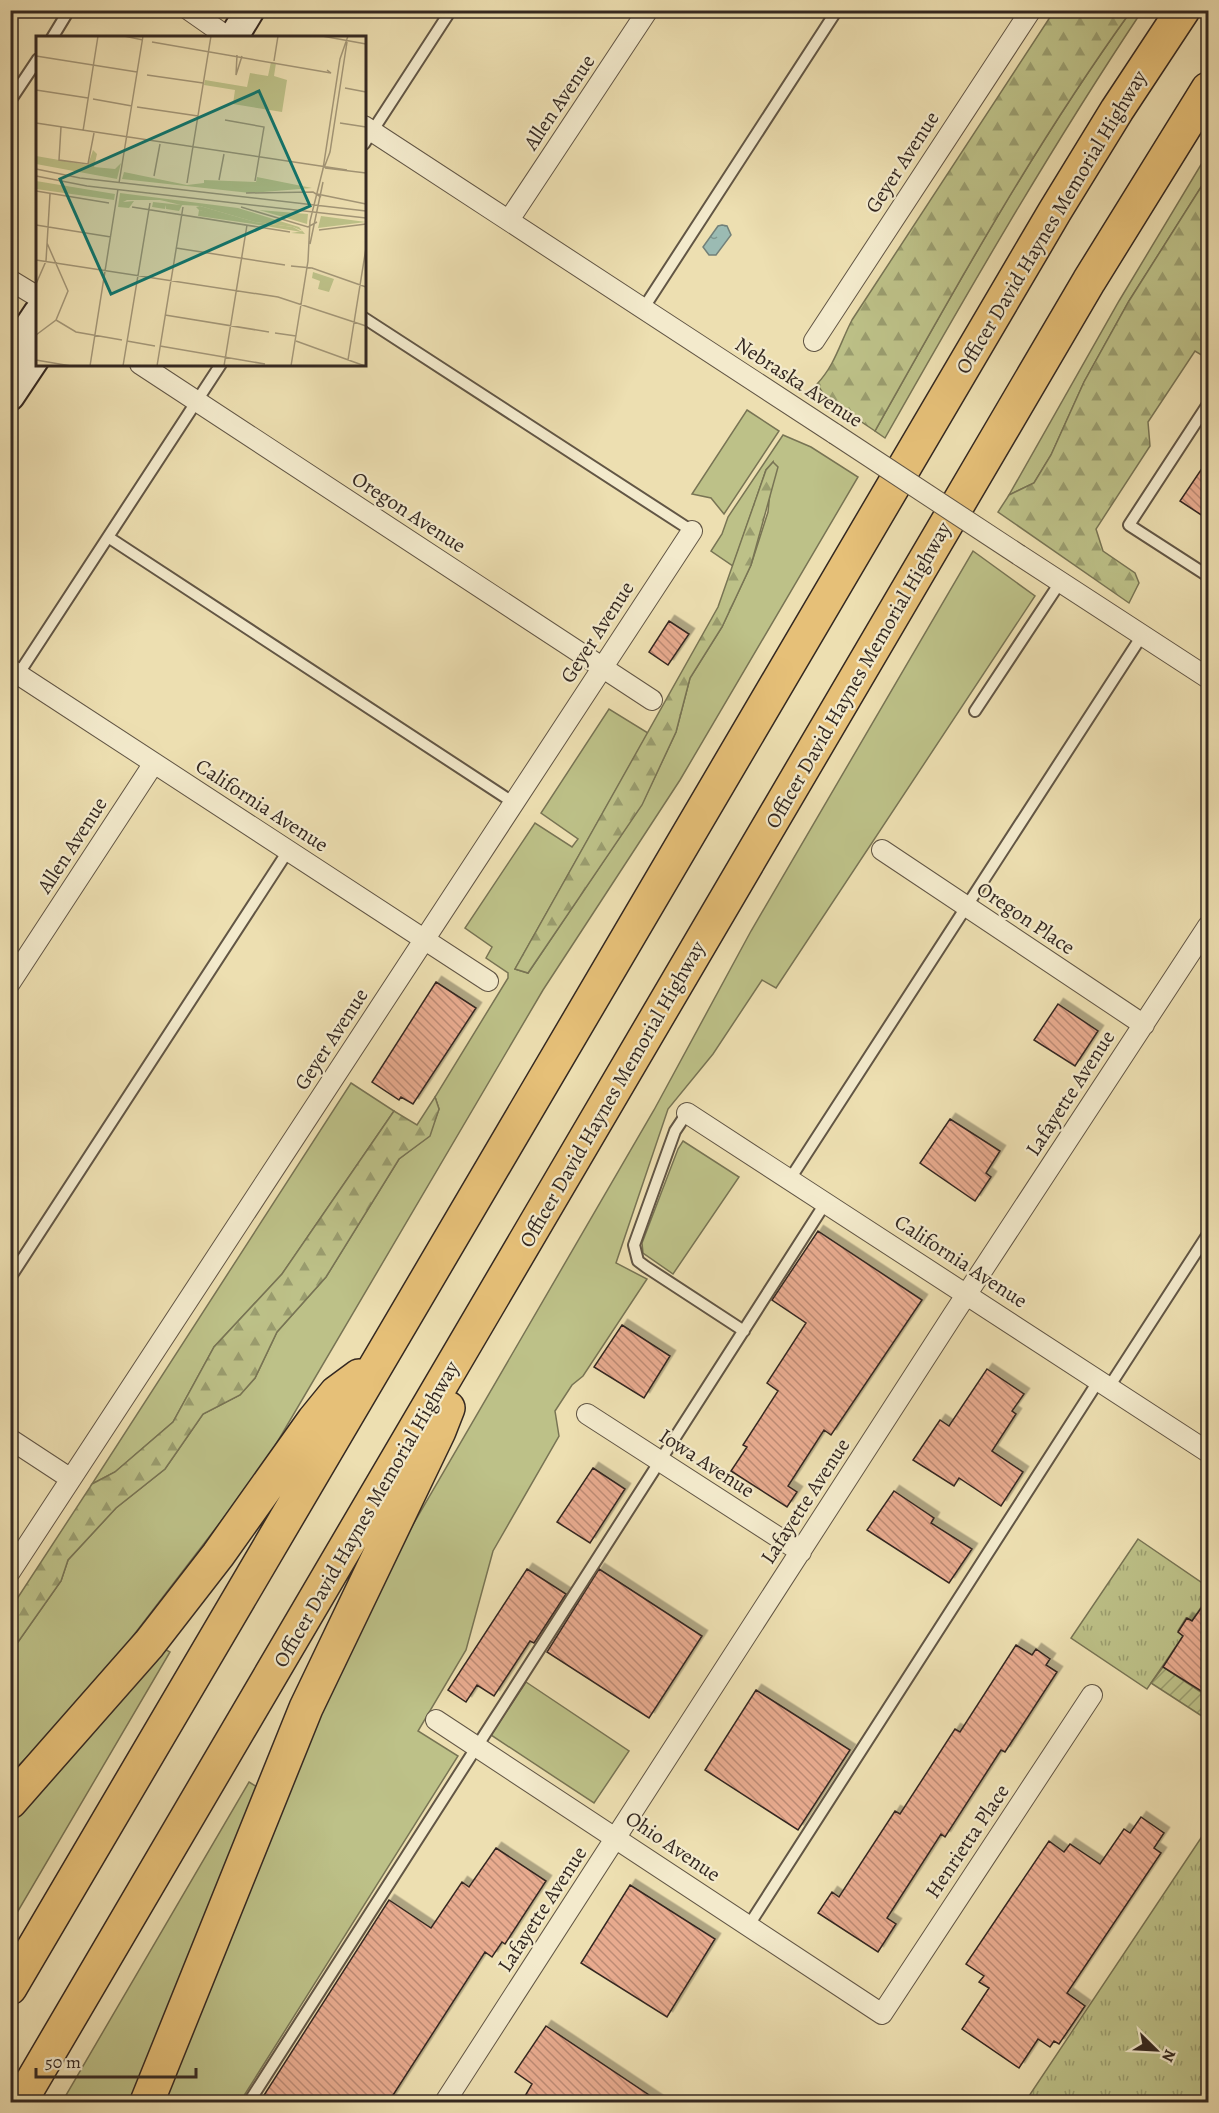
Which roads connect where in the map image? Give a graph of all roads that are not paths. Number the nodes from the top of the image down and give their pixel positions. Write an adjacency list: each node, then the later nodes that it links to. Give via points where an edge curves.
1 (69, 10): 9 (lane)
2 (189, 10): 10 (street)
3 (250, 10): 11 (main road)
4 (451, 10): 15 (lane)
5 (648, 10): 16 (street, Allen Avenue)
6 (837, 10): 19 (lane)
7 (1031, 10): 22 (street, Geyer Avenue)
8 (1183, 10): 58 (highway, Officer David Haynes Memorial Highway, via 1049,221)
9 (53, 36)
10 (228, 36)
11 (232, 36)
12 (36, 62): 14 (lane)
13 (1209, 89): 56 (highway, Officer David Haynes Memorial Highway, via 1089,281)
14 (13, 93)
15 (367, 134): 16 (street, Nebraska Avenue)
16 (509, 220): 19 (street, Nebraska Avenue)
17 (10, 280): 18 (street)
18 (36, 296)
19 (643, 309): 33 (street, Nebraska Avenue, bridge)
20 (36, 316): 23 (main road)
21 (366, 319): 30 (lane)
22 (814, 341)
23 (10, 354)
24 (36, 357): 27 (main road)
25 (143, 366): 28 (street, Oregon Avenue)
26 (220, 366): 28 (lane)
27 (10, 396)
28 (197, 402): 31 (lane); 35 (street, Oregon Avenue)
29 (1209, 404): 32 (lane, via 1129,525)
30 (692, 531): 35 (street, Geyer Avenue)
31 (108, 537): 36 (lane); 41 (lane)
32 (1209, 576)
33 (1061, 581): 34 (street, Nebraska Avenue); 39 (lane)
34 (1143, 634): 37 (street, Nebraska Avenue); 44 (lane)
35 (602, 668): 38 (street, Oregon Avenue); 41 (street, Geyer Avenue)
36 (13, 677): 40 (street, California Avenue)
37 (1209, 678)
38 (652, 700)
39 (975, 711)
40 (154, 763): 42 (street, California Avenue); 48 (street, Allen Avenue)
41 (514, 802): 46 (street, Geyer Avenue)
42 (288, 850): 46 (street, California Avenue); 54 (lane)
43 (882, 850): 44 (street, Oregon Place)
44 (966, 907): 49 (street, Oregon Place); 51 (lane)
45 (1209, 926): 49 (street, Lafayette Avenue)
46 (424, 939): 47 (street, California Avenue); 64 (street, Geyer Avenue)
47 (488, 981)
48 (10, 983)
49 (1144, 1025): 55 (street, Lafayette Avenue)
50 (687, 1113): 51 (street, California Avenue); 57 (lane, via 675,1131 634,1245 635,1254 646,1267)
51 (790, 1179): 52 (street, California Avenue)
52 (826, 1202): 55 (street, California Avenue); 57 (lane)
53 (1209, 1234): 59 (lane)
54 (10, 1278)
55 (967, 1294): 59 (street, California Avenue); 65 (street, Lafayette Avenue)
56 (476, 1326): 75 (highway, Officer David Haynes Memorial Highway); 76 (highway, via 439,1431 310,1698)
57 (744, 1331): 63 (lane)
58 (378, 1362): 70 (highway, via 336,1394 314,1420 149,1644); 73 (highway, Officer David Haynes Memorial Highway)
59 (1104, 1384): 62 (street, California Avenue); 72 (lane)
60 (588, 1413): 63 (street, Iowa Avenue)
61 (10, 1439): 64 (street)
62 (1209, 1452)
63 (660, 1461): 65 (street, Iowa Avenue); 69 (lane)
64 (72, 1479): 66 (street, Geyer Avenue)
65 (801, 1552): 71 (street, Lafayette Avenue)
66 (10, 1572)
67 (1092, 1695): 74 (street, Henrietta Place)
68 (436, 1720): 69 (street, Ohio Avenue)
69 (477, 1746): 71 (street, Ohio Avenue); 77 (lane)
70 (10, 1802)
71 (617, 1837): 72 (street, Ohio Avenue); 78 (street, Lafayette Avenue)
72 (749, 1925): 74 (street, Ohio Avenue)
73 (10, 1988)
74 (882, 2014)
75 (20, 2103)
76 (147, 2103)
77 (249, 2103)
78 (445, 2103)

